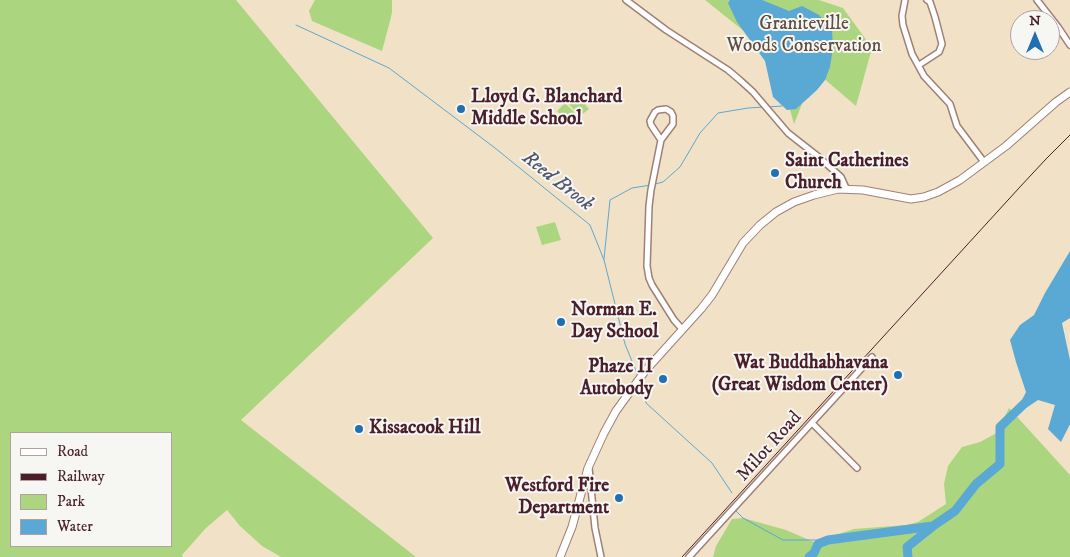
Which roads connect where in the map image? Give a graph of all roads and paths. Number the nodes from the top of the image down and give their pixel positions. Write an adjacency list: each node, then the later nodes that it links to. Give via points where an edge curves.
1 (626, 0): 10 (street, via 728,70 754,92 788,133 841,177)
2 (905, 0): 6 (street, via 903,26)
3 (927, 0): 6 (street, via 936,17 942,44 939,52)
4 (1037, 0): 5 (street)
5 (1070, 45)
6 (919, 65): 9 (street, via 924,76 950,104 957,126)
7 (1070, 92): 9 (main road)
8 (661, 140): 8 (street, via 650,120 655,112 666,109 673,116 673,124); 11 (street, via 649,206 647,266 652,285)
9 (984, 162): 10 (main road, via 960,180 924,197 912,199)
10 (846, 188): 11 (main road, via 794,202 760,225 743,243 712,295)
11 (682, 329): 14 (main road, via 639,378 613,417)
12 (872, 357): 13 (street, Milot Road)
13 (812, 423): 15 (street); 18 (street, Milot Road)
14 (588, 468): 16 (main road); 17 (street)
15 (857, 468)
16 (560, 557)
17 (600, 557)
18 (689, 557)

